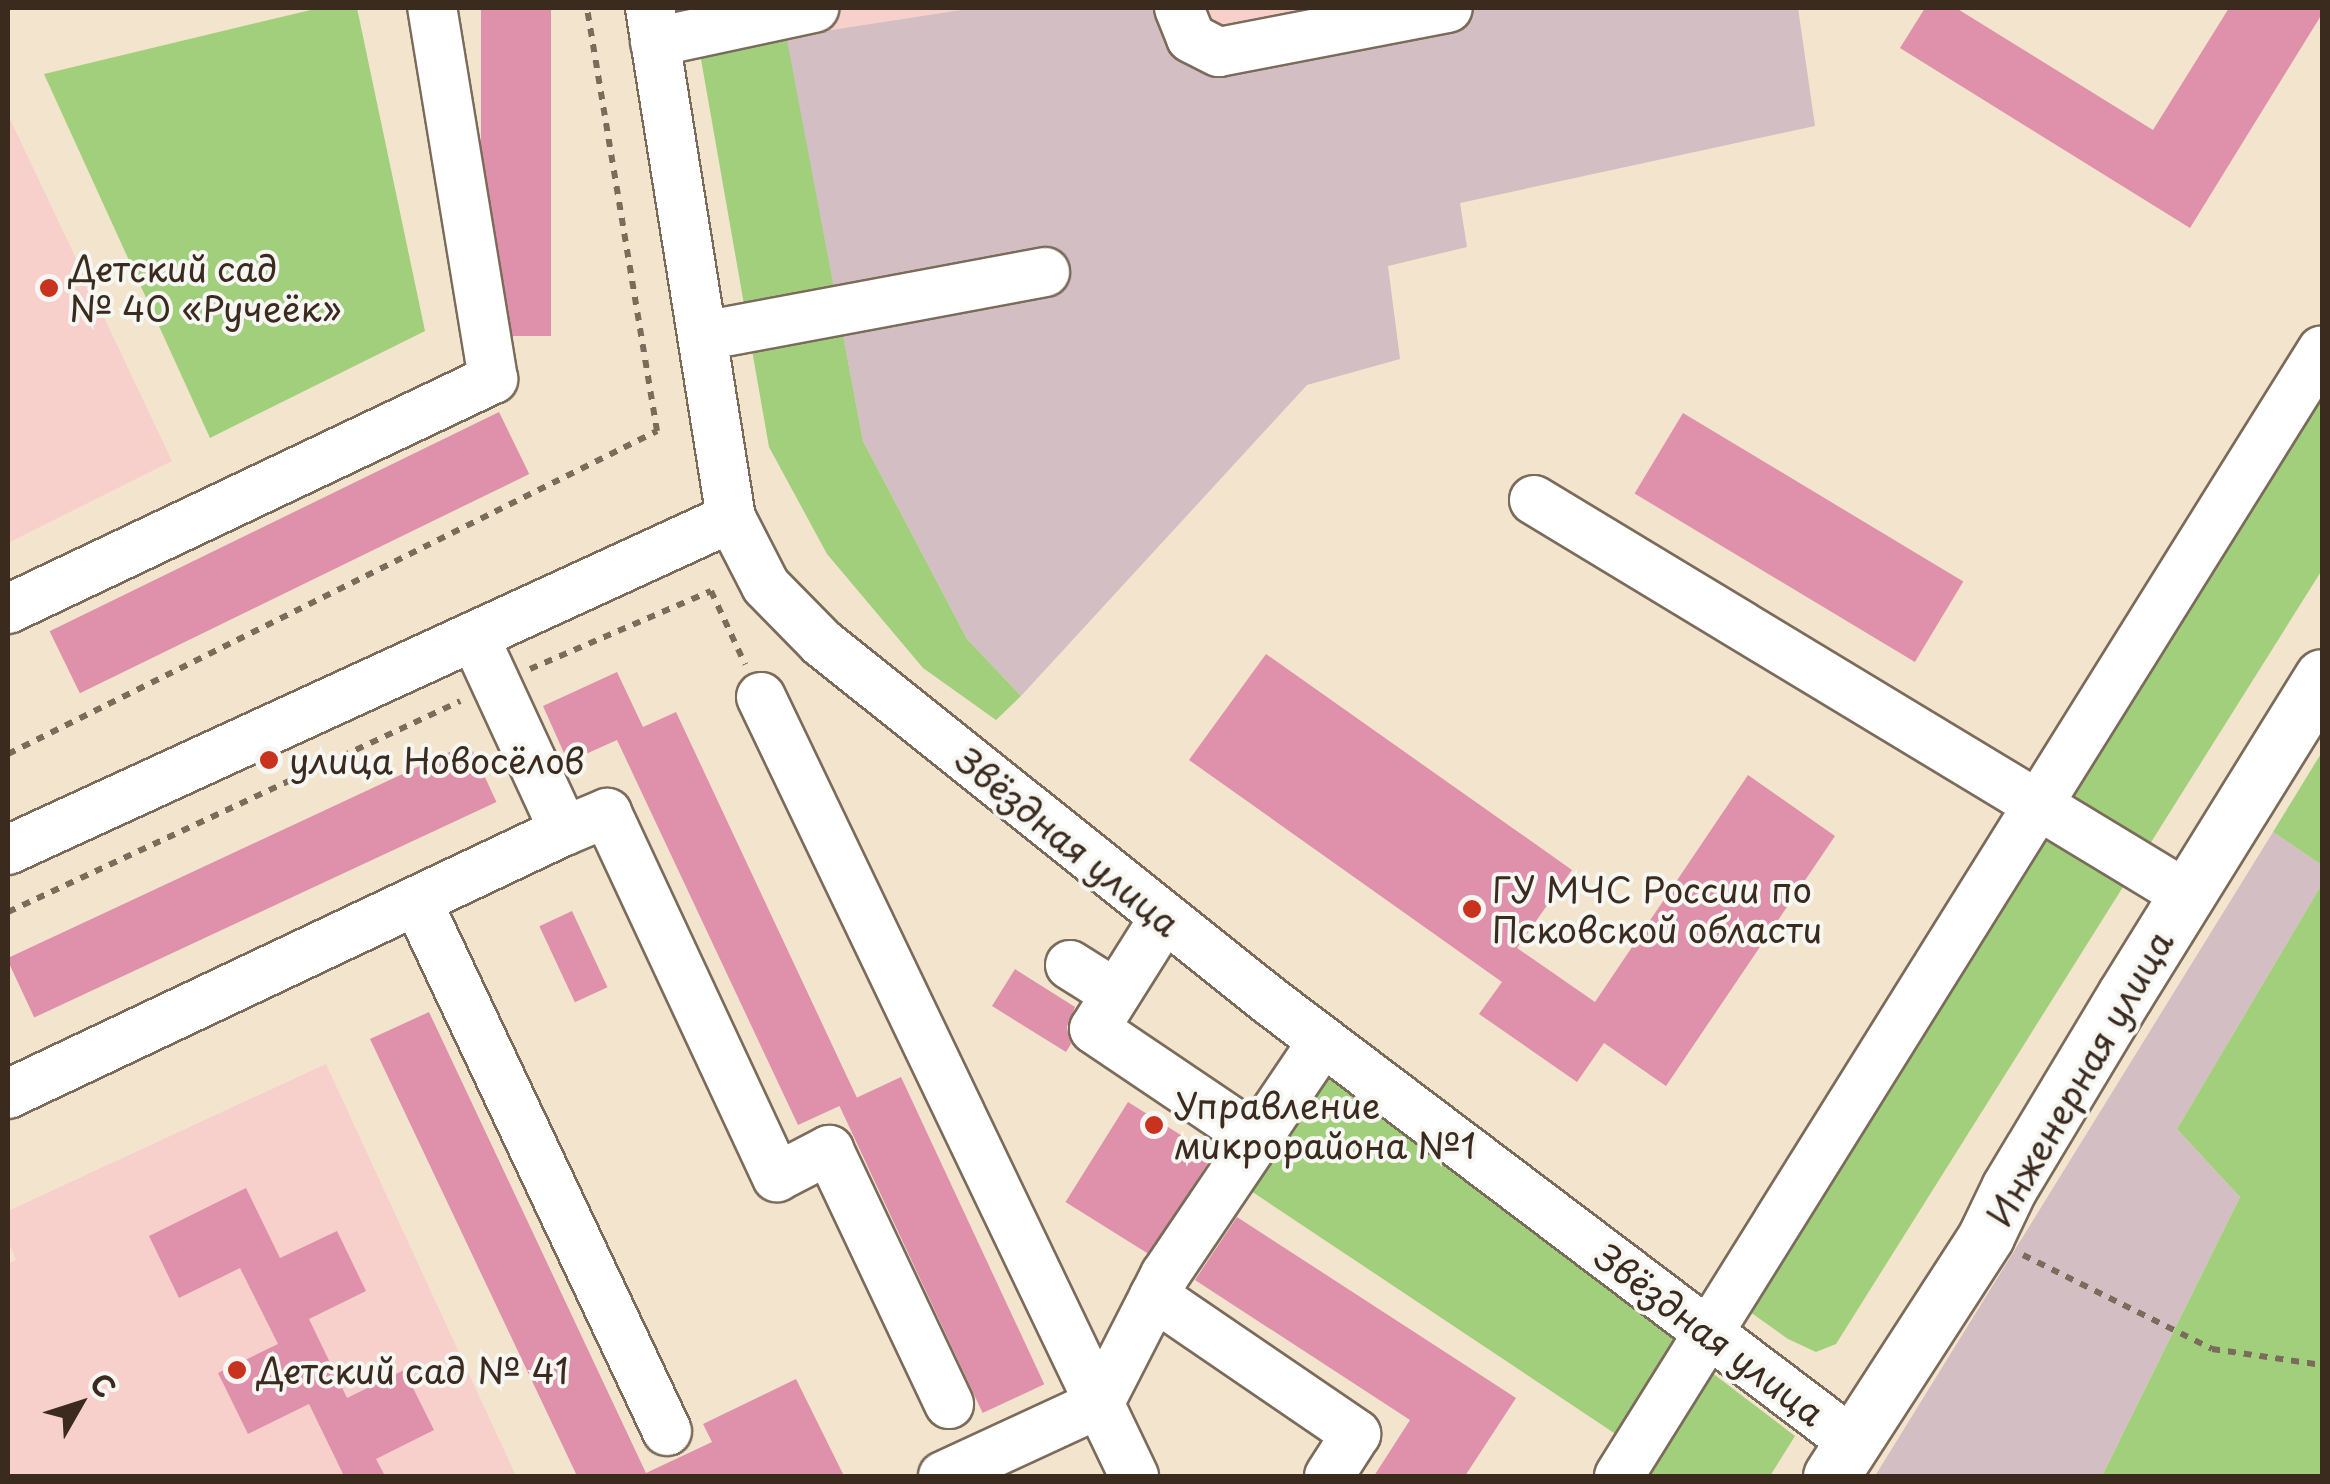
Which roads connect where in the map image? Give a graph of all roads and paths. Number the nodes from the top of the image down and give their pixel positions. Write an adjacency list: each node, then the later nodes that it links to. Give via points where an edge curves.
1 (432, 8): 12 (street, via 493,379)
2 (587, 8): 17 (path, via 657,431)
3 (814, 8): 6 (street)
4 (1179, 8): 5 (street, via 1191,38 1219,52)
5 (1448, 8)
6 (653, 25): 8 (street, Звёздная улица)
7 (1044, 272): 8 (street)
8 (702, 336): 11 (street, Звёздная улица)
9 (2322, 350): 18 (street)
10 (1534, 500): 18 (street)
11 (731, 518): 13 (street); 24 (street, Звёздная улица, via 766,586 822,643)
12 (8, 609)
13 (474, 636): 15 (street); 20 (street)
14 (2322, 677): 21 (main road, Инженерная улица)
15 (496, 684): 16 (path, via 711,591); 19 (street); 23 (path)
16 (761, 697): 35 (street)
17 (8, 754)
18 (2040, 804): 21 (street); 32 (street)
19 (564, 831): 22 (street); 34 (street, via 606,813 777,1178 829,1150)
20 (8, 850)
21 (2187, 894): 30 (main road, Инженерная улица)
22 (417, 901): 28 (street); 36 (street)
23 (8, 912)
24 (1164, 918): 26 (street); 27 (street, Звёздная улица)
25 (1070, 965): 26 (street)
26 (1116, 994): 29 (street, via 1094,1029)
27 (1323, 1041): 29 (street); 32 (street, Звёздная улица)
28 (8, 1094)
29 (1257, 1139): 31 (street)
30 (1986, 1236): 33 (path, via 2212,1349); 37 (main road, Инженерная улица)
31 (1154, 1296): 35 (street); 40 (street, via 1356,1434)
32 (1709, 1333): 37 (street, Звёздная улица); 41 (street)
33 (2322, 1365)
34 (949, 1404)
35 (1099, 1404): 38 (street); 39 (street)
36 (667, 1431)
37 (1842, 1459)
38 (943, 1476)
39 (1134, 1476)
40 (1329, 1476)
41 (1619, 1476)

